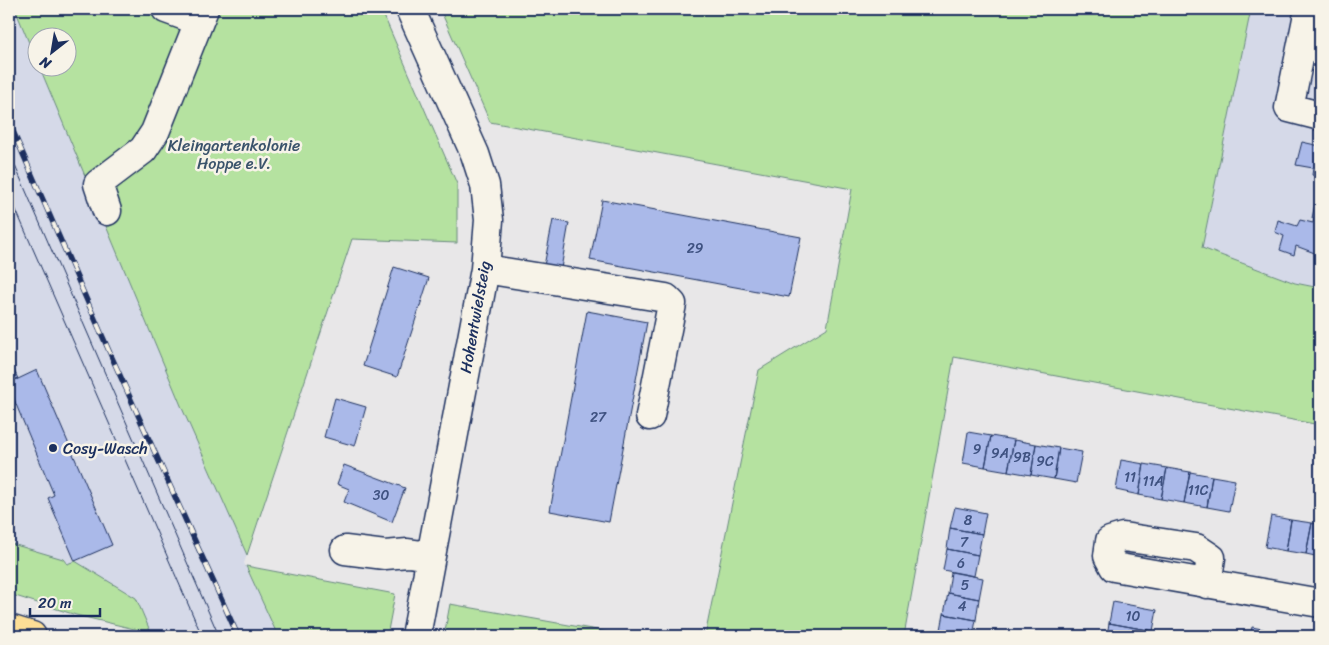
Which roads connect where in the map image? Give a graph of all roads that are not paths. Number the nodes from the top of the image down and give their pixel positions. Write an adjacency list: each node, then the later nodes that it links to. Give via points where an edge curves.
1 (166, 9): 4 (street)
2 (410, 9): 7 (street, Hohentwielsteig, via 475,154 485,185 489,220)
3 (1309, 9): 5 (street, via 1289,108)
4 (202, 15): 6 (street, via 155,132 143,150 98,184)
5 (1320, 116)
6 (107, 211)
7 (485, 269): 8 (street, via 666,298 672,304); 10 (street, Hohentwielsteig)
8 (650, 416)
9 (345, 550): 10 (street, via 386,556 408,553)
10 (430, 556): 15 (street, Hohentwielsteig)
11 (1207, 584): 12 (street)
12 (1320, 604)
13 (9, 629): 14 (main road)
14 (32, 636)
15 (416, 636)

